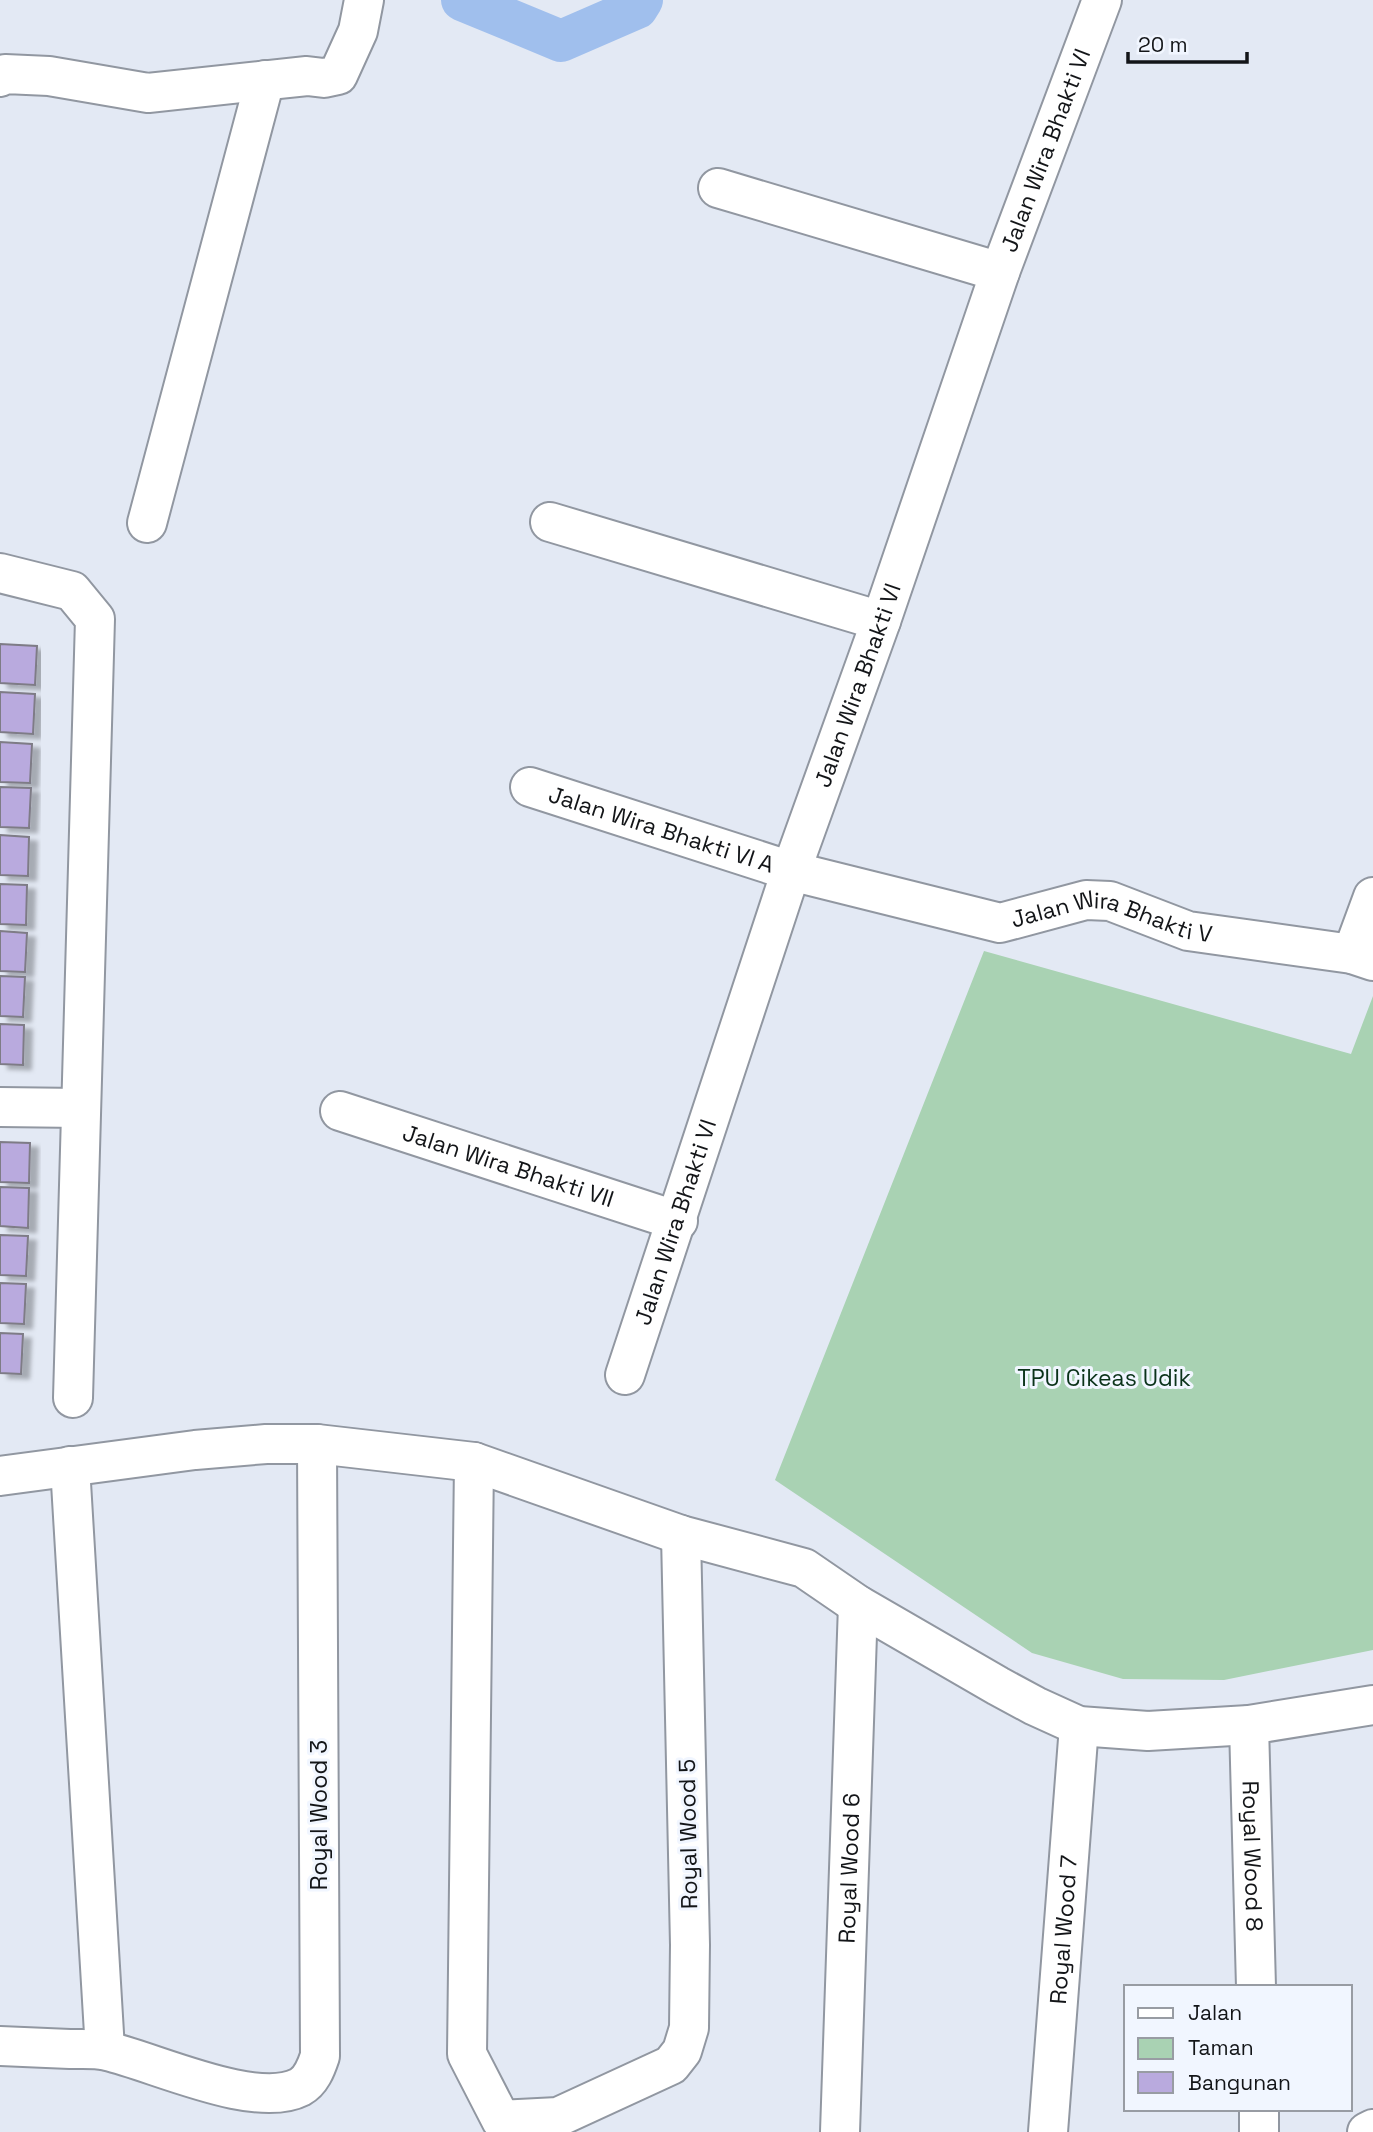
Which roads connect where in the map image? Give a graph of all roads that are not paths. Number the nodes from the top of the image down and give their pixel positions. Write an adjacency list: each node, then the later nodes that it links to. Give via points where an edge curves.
1 (364, 0): 4 (street, via 358,31 338,75)
2 (1102, 0): 6 (street, Jalan Wira Bhakti VI)
3 (0, 77): 4 (street, via 50,76 148,93)
4 (265, 80): 8 (street)
5 (718, 188): 6 (street)
6 (1000, 272): 10 (street, Jalan Wira Bhakti VI)
7 (550, 522): 10 (street)
8 (148, 523)
9 (0, 573): 16 (street, via 72,591 95,618)
10 (881, 621): 12 (street, Jalan Wira Bhakti VI)
11 (530, 788): 12 (street, Jalan Wira Bhakti VI A)
12 (791, 871): 14 (street, Jalan Wira Bhakti V, via 1000,923 1086,900 1110,901 1188,931); 18 (street, Jalan Wira Bhakti VI)
13 (1373, 897): 14 (street)
14 (1362, 958)
15 (0, 1107): 16 (street)
16 (80, 1108): 20 (street)
17 (340, 1111): 18 (street, Jalan Wira Bhakti VII)
18 (678, 1221): 19 (street, Jalan Wira Bhakti VI)
19 (625, 1375)
20 (73, 1398)
21 (317, 1444): 22 (street); 23 (street, via 207,1449); 32 (street, Royal Wood 3, via 320,2056 300,2087 256,2093)
22 (474, 1462): 25 (street); 25 (street, Royal Wood 5, via 467,2054 500,2120 558,2117 671,2065 689,2028)
23 (70, 1466): 24 (street); 32 (street)
24 (0, 1476)
25 (681, 1535): 26 (street, via 804,1568)
26 (858, 1605): 29 (street, via 1035,1706); 34 (street, Royal Wood 6)
27 (1373, 1705): 28 (street)
28 (1249, 1725): 29 (street, via 1148,1731); 30 (street, Royal Wood 8)
29 (1079, 1726): 35 (street, Royal Wood 7)
30 (1255, 1985)
31 (0, 2046): 32 (street, Royal Wood 3)
32 (105, 2050)
33 (1258, 2111): 36 (street)
34 (840, 2132)
35 (1048, 2132)
36 (1259, 2132)

